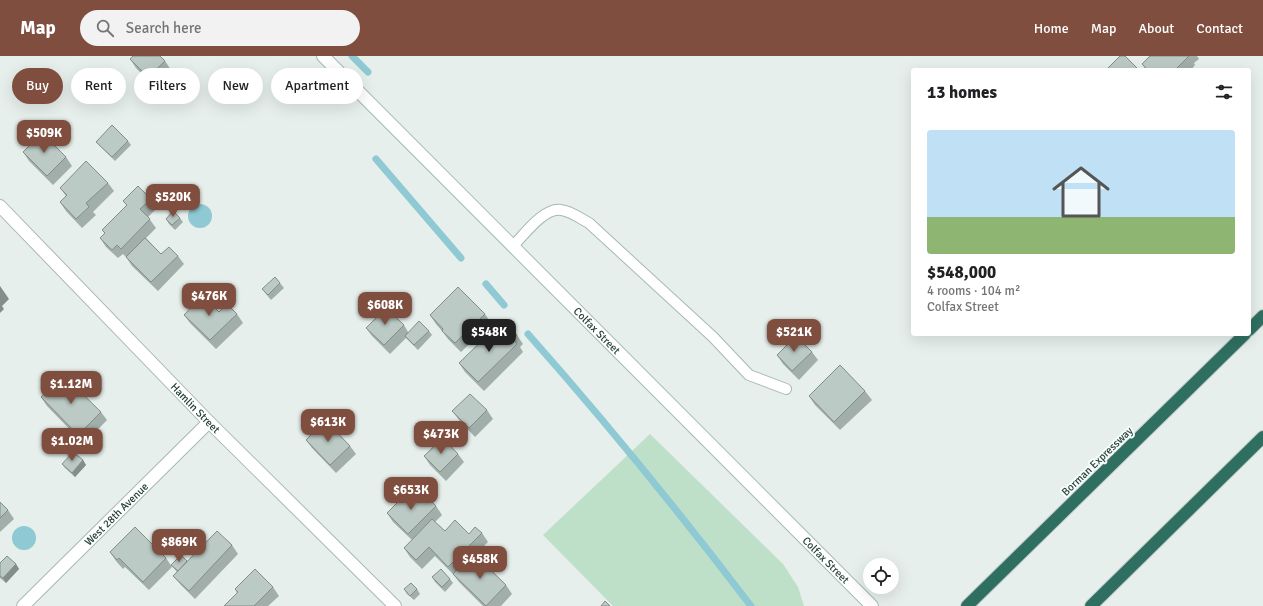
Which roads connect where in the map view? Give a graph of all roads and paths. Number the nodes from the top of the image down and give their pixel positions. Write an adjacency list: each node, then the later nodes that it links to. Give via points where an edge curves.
1 (323, 56): 3 (street, Colfax Street)
2 (0, 206): 8 (street, Hamlin Street)
3 (513, 246): 7 (lane, via 545,214 560,209 568,212 589,223 713,337 749,375); 12 (street, Colfax Street)
4 (1263, 316): 5 (highway)
5 (1251, 328)
6 (1243, 336): 13 (highway, Borman Expressway)
7 (786, 389)
8 (209, 422): 10 (street, West 28th Avenue); 11 (street, Hamlin Street)
9 (1263, 437): 14 (highway)
10 (23, 606)
11 (395, 606)
12 (872, 606)
13 (967, 606)
14 (1091, 606)

